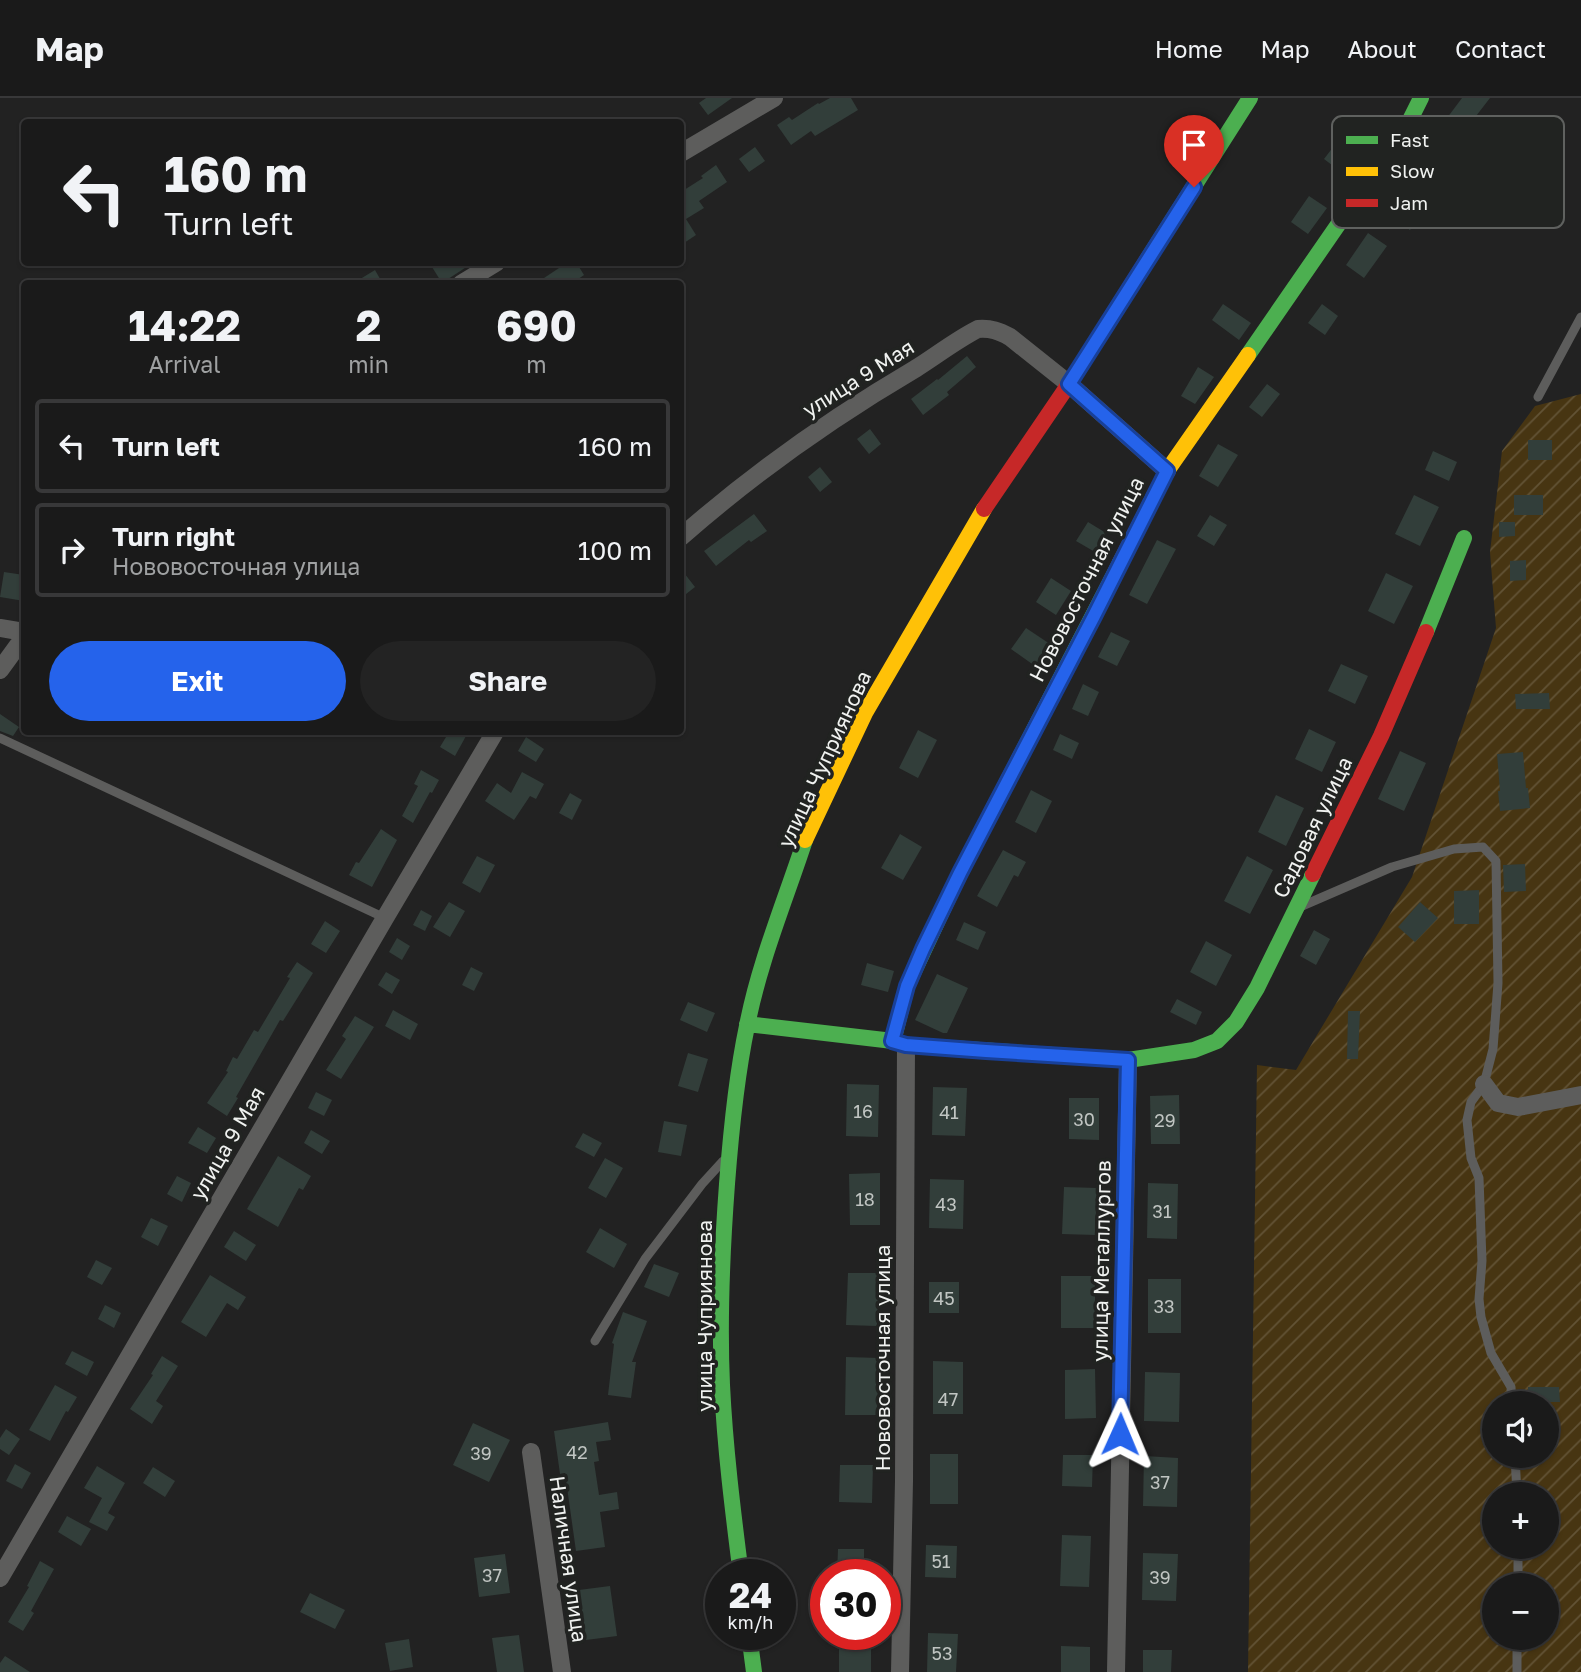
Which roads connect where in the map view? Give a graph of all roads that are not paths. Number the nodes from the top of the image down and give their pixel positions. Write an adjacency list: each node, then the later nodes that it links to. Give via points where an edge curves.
1 (774, 98): 5 (street)
2 (1250, 98): 10 (street, улица Чуприянова)
3 (1421, 98): 4 (street, Нововосточная улица)
4 (1412, 116)
5 (684, 151)
6 (1335, 228): 12 (street, Нововосточная улица)
7 (490, 266): 8 (street)
8 (468, 280)
9 (1581, 317): 11 (lane)
10 (1069, 384): 12 (street, улица 9 Мая); 13 (street, улица 9 Мая, via 1000,331 978,329 793,446); 23 (street, улица Чуприянова, via 989,500 865,713 806,838)
11 (1538, 397)
12 (1167, 471): 24 (street, Нововосточная улица, via 923,949 907,986)
13 (684, 534)
14 (1464, 538): 21 (street, Садовая улица, via 1381,736)
15 (0, 628): 16 (street)
16 (21, 632)
17 (21, 641): 18 (street)
18 (0, 670)
19 (493, 735): 22 (street, улица 9 Мая)
20 (0, 738): 22 (lane)
21 (1294, 910): 25 (street, Садовая улица, via 1257,988 1236,1022 1217,1041 1194,1050); 26 (lane, via 1392,867 1454,849 1483,847 1496,861 1498,983 1493,1049)
22 (385, 918): 33 (street, улица 9 Мая)
23 (747, 1024): 24 (street, Садовая улица); 28 (street, улица Чуприянова)
24 (899, 1043): 25 (street, Садовая улица); 38 (street, Нововосточная улица, via 904,1481)
25 (1128, 1060): 39 (street, улица Металлургов)
26 (1484, 1084): 27 (street, via 1498,1103 1518,1107); 30 (lane, via 1471,1102 1467,1120 1471,1158 1479,1178 1479,1298 1491,1353)
27 (1581, 1095)
28 (729, 1154): 29 (lane, via 645,1259); 32 (street, улица Чуприянова, via 722,1250 722,1385)
29 (595, 1341)
30 (1511, 1391)
31 (531, 1452): 36 (street, Наличная улица)
32 (739, 1559)
33 (0, 1578)
34 (751, 1650): 37 (street)
35 (1517, 1650): 40 (lane)
36 (562, 1672)
37 (754, 1672)
38 (900, 1672)
39 (1116, 1672)
40 (1517, 1672)

